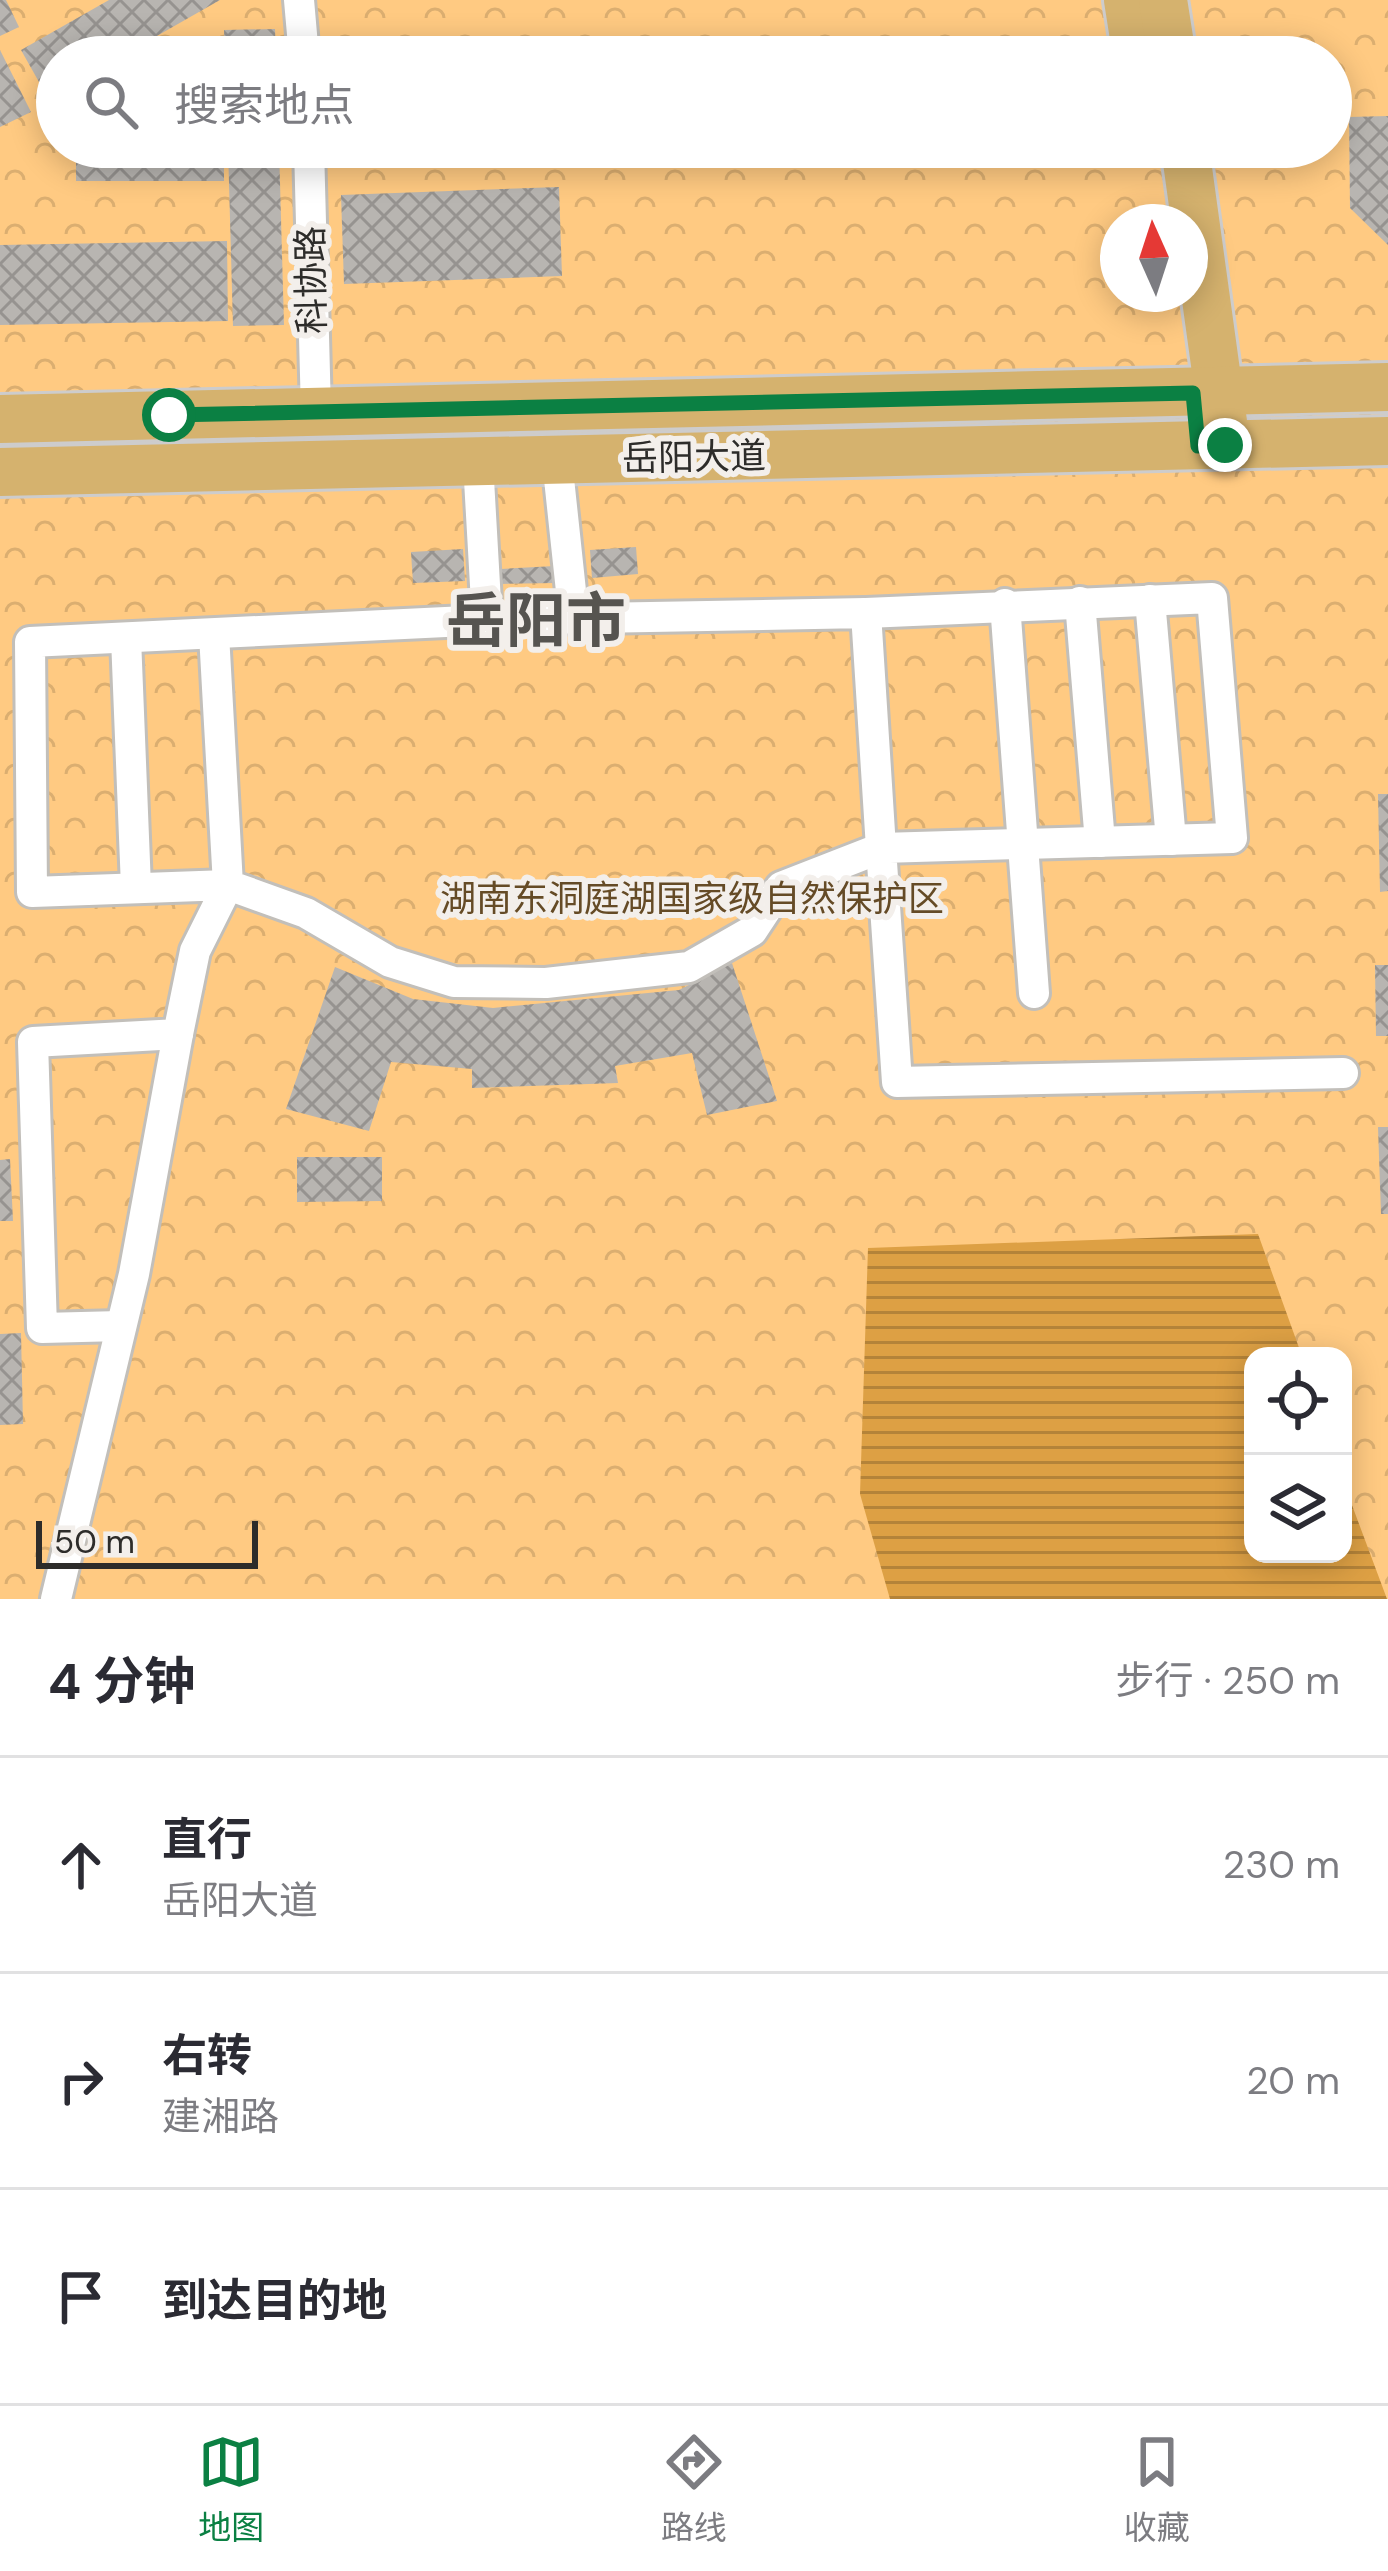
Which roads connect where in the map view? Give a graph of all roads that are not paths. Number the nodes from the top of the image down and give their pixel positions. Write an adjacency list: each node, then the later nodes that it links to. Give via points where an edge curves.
1 (299, 0): 4 (street)
2 (1128, 0): 5 (main road)
3 (1163, 0): 6 (main road)
4 (302, 36)
5 (1134, 36)
6 (1169, 36)
7 (310, 168): 14 (street, 科协路)
8 (1156, 168): 10 (main road)
9 (1187, 168): 13 (main road)
10 (1162, 204)
11 (1183, 312): 13 (main road)
12 (1388, 387): 13 (main road, 岳阳大道)
13 (1207, 392): 14 (main road, 岳阳大道); 17 (main road)
14 (316, 412): 15 (main road, 岳阳大道)
15 (0, 419)
16 (1388, 442): 17 (main road, 岳阳大道)
17 (1211, 446): 18 (main road, 岳阳大道)
18 (557, 460): 19 (main road, 岳阳大道); 25 (street)
19 (478, 462): 20 (main road, 岳阳大道); 26 (street)
20 (0, 472)
21 (1150, 600): 22 (street); 29 (street); 29 (street, via 1212,598 1232,838)
22 (1080, 602): 23 (street); 30 (street)
23 (1005, 604): 24 (street); 31 (street)
24 (866, 613): 25 (street); 32 (street)
25 (574, 619): 26 (street)
26 (487, 620): 27 (street)
27 (214, 634): 28 (street); 33 (street)
28 (126, 638): 34 (street); 34 (street, via 30,642 32,892)
29 (1171, 840): 30 (street)
30 (1100, 842): 31 (street)
31 (1023, 844): 32 (street); 35 (street)
32 (881, 848): 33 (street, via 781,886 752,931 689,967 546,983 454,982 390,962 306,913); 37 (street, via 897,1082)
33 (228, 885): 34 (street); 36 (street, via 195,951)
34 (136, 887)
35 (1034, 993)
36 (178, 1034): 38 (street); 38 (street, via 33,1042 42,1328)
37 (1343, 1073)
38 (121, 1326): 39 (street)
39 (56, 1599)

